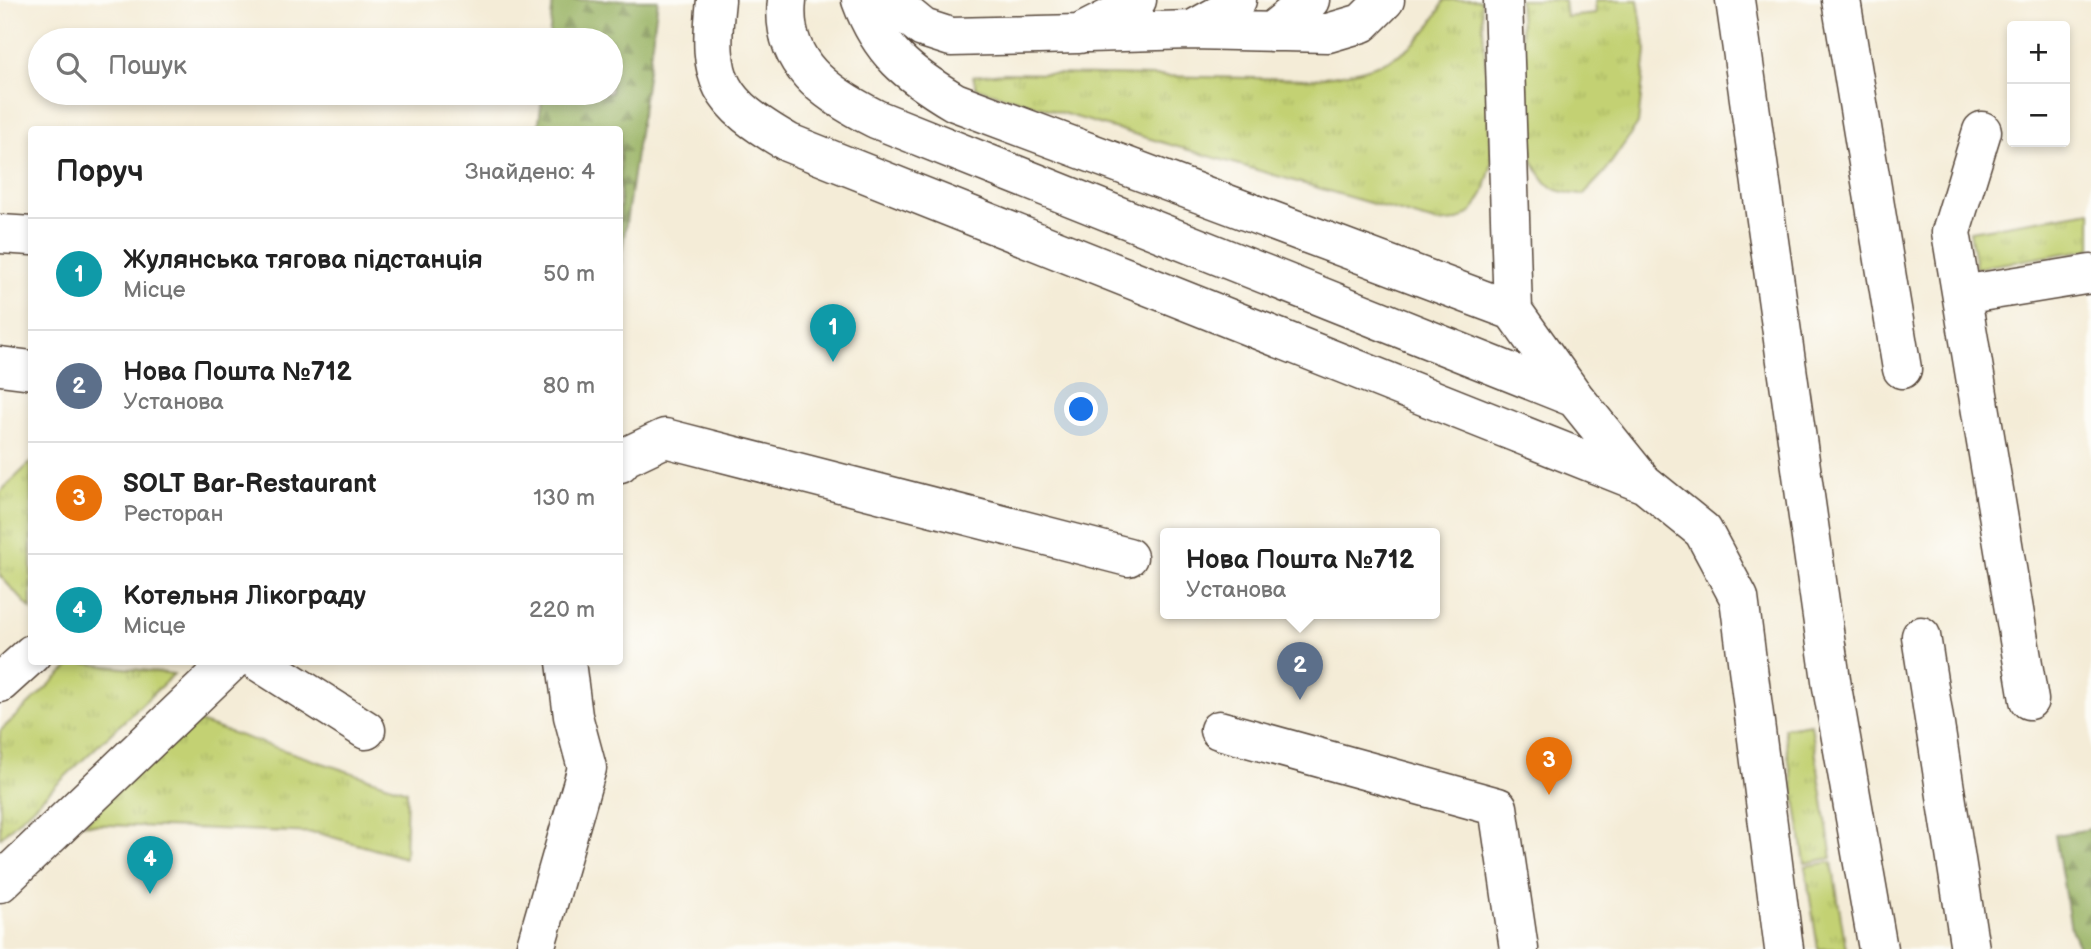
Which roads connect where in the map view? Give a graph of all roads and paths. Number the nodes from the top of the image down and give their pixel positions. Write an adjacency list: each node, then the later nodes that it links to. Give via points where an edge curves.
1 (716, 0): 26 (street, via 712,64 725,93 752,121 789,143)
2 (787, 0): 24 (street, via 792,45 810,77 853,108)
3 (861, 0): 20 (street, via 872,30 893,56 921,82 955,102)
4 (889, 0): 14 (street, via 923,28 951,37)
5 (1137, 0): 14 (street)
6 (1237, 0): 12 (street)
7 (1310, 0): 13 (street)
8 (1385, 0): 13 (street, via 1362,23 1328,33)
9 (1503, 0): 20 (street)
10 (1735, 0): 41 (street, via 1832,687)
11 (1841, 0): 22 (street)
12 (1192, 30): 13 (street); 14 (street)
13 (1271, 32)
14 (1079, 34)
15 (1982, 131): 19 (street, via 1951,232)
16 (0, 233): 17 (street)
17 (28, 236)
18 (2091, 274): 19 (street)
19 (1962, 295): 34 (street)
20 (1513, 311): 24 (street)
21 (0, 366): 23 (street)
22 (1902, 369)
23 (28, 370)
24 (1575, 398): 26 (street)
25 (623, 457): 27 (street, via 665,438)
26 (1645, 484): 40 (street, via 1703,531 1739,598)
27 (1128, 557)
28 (1921, 636): 42 (street)
29 (28, 658): 33 (street)
30 (228, 665): 37 (street)
31 (264, 665): 35 (street)
32 (566, 665): 38 (street, via 573,716 587,768)
33 (0, 683)
34 (2029, 700)
35 (366, 730)
36 (1219, 730): 39 (street, via 1498,807)
37 (0, 883)
38 (535, 949)
39 (1519, 949)
40 (1784, 949)
41 (1878, 949)
42 (1970, 949)

